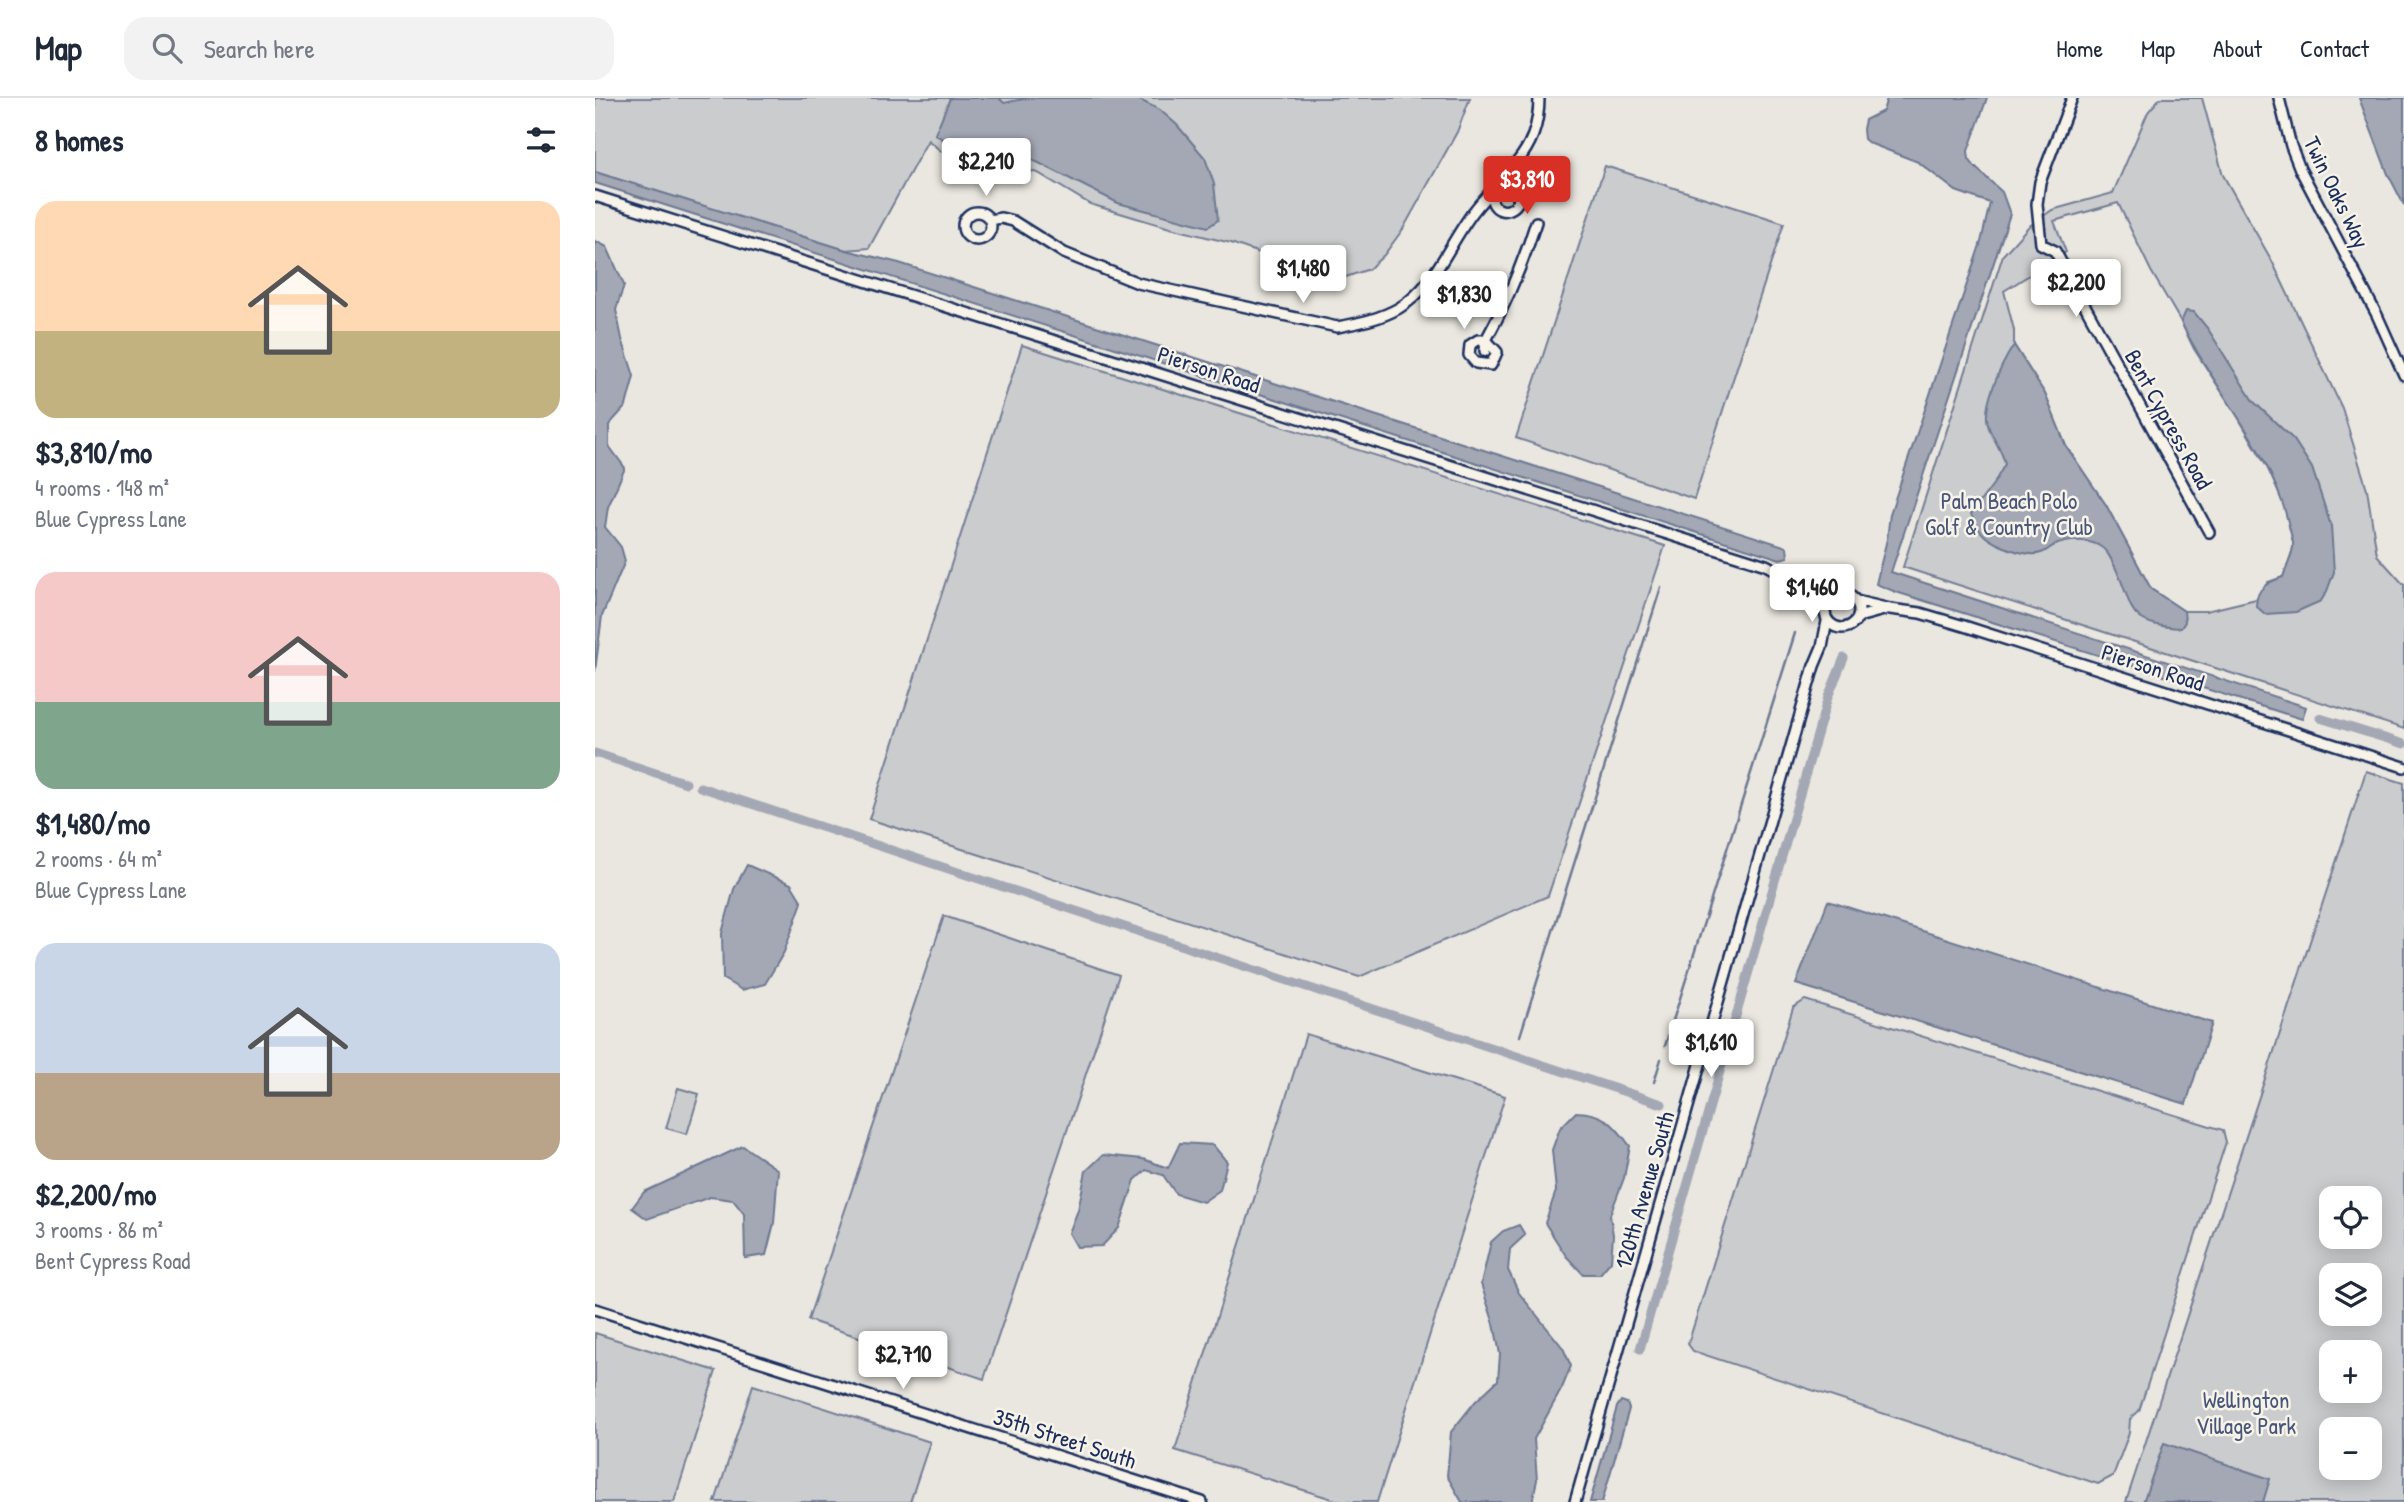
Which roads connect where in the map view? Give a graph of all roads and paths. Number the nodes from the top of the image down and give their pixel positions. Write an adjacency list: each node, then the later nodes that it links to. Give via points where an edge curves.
1 (1539, 98): 5 (street, via 1533,135 1517,163 1457,233 1421,291 1399,308 1368,321 1337,327 1138,283 1064,253 1013,221)
2 (2073, 98): 9 (street, Bent Cypress Road, via 2040,182 2041,244 2055,251)
3 (2279, 98): 8 (street, Twin Oaks Way, via 2300,169)
4 (595, 196): 10 (street, Pierson Road, via 1766,565)
5 (990, 220)
6 (1536, 222): 7 (street)
7 (1485, 351)
8 (2404, 375)
9 (2209, 531)
10 (1807, 587): 11 (street, Pierson Road); 13 (street, Pierson Road)
11 (1837, 595): 12 (street); 13 (street)
12 (1856, 601): 14 (street, Pierson Road); 15 (street)
13 (1825, 609): 16 (street)
14 (1890, 609): 15 (street, Pierson Road); 19 (street, Pierson Road, via 1964,626)
15 (1858, 617): 17 (street, via 1853,625)
16 (1827, 621): 17 (street); 18 (street, 120th Avenue South)
17 (1840, 629): 18 (street, 120th Avenue South)
18 (1822, 647): 22 (street, 120th Avenue South)
19 (2404, 767)
20 (595, 1309): 21 (street, 35th Street South)
21 (1202, 1502)
22 (1575, 1502)

